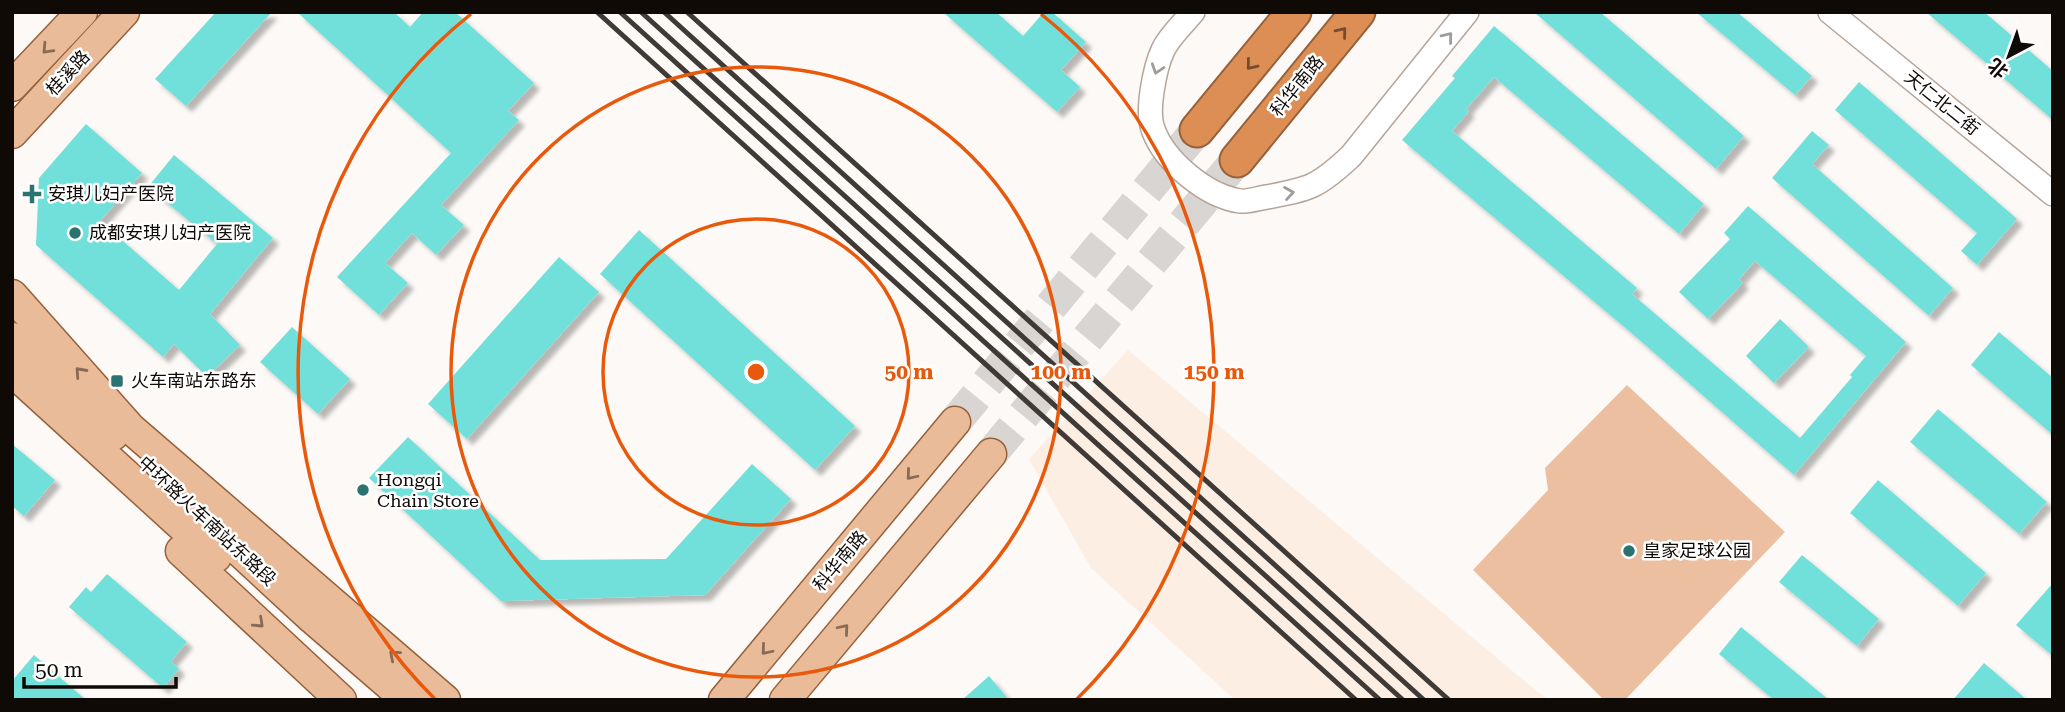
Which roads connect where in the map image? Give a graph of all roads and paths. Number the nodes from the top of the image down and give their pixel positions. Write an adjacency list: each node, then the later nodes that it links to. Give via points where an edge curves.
1 (82, 12): 8 (main road, 桂溪路, one-way to 8)
2 (124, 12): 10 (main road, 桂溪路)
3 (1193, 12): 6 (street, one-way to 6, via 1164,48 1152,85 1152,127 1171,160 1201,186 1241,201 1297,192 1334,173)
4 (1294, 12): 9 (highway, one-way to 9)
5 (1358, 12): 11 (highway, 科华南路, one-way to 5)
6 (1468, 12)
7 (1830, 12): 12 (street, 天仁北二街)
8 (12, 86)
9 (1198, 130)
10 (12, 133)
11 (1237, 160)
12 (2053, 194)
13 (12, 295): 23 (main road, one-way to 13, via 130,428)
14 (12, 338): 22 (main road, 中环路火车南站东路段, via 292,600)
15 (12, 371): 21 (main road, 中环路火车南站东路段)
16 (12, 392): 20 (main road, one-way to 20)
17 (955, 422): 19 (main road, 科华南路, one-way to 19)
18 (991, 454): 25 (main road, one-way to 18)
19 (732, 690): 24 (main road)
20 (341, 700)
21 (376, 700)
22 (407, 700)
23 (446, 700)
24 (701, 700)
25 (785, 700)

